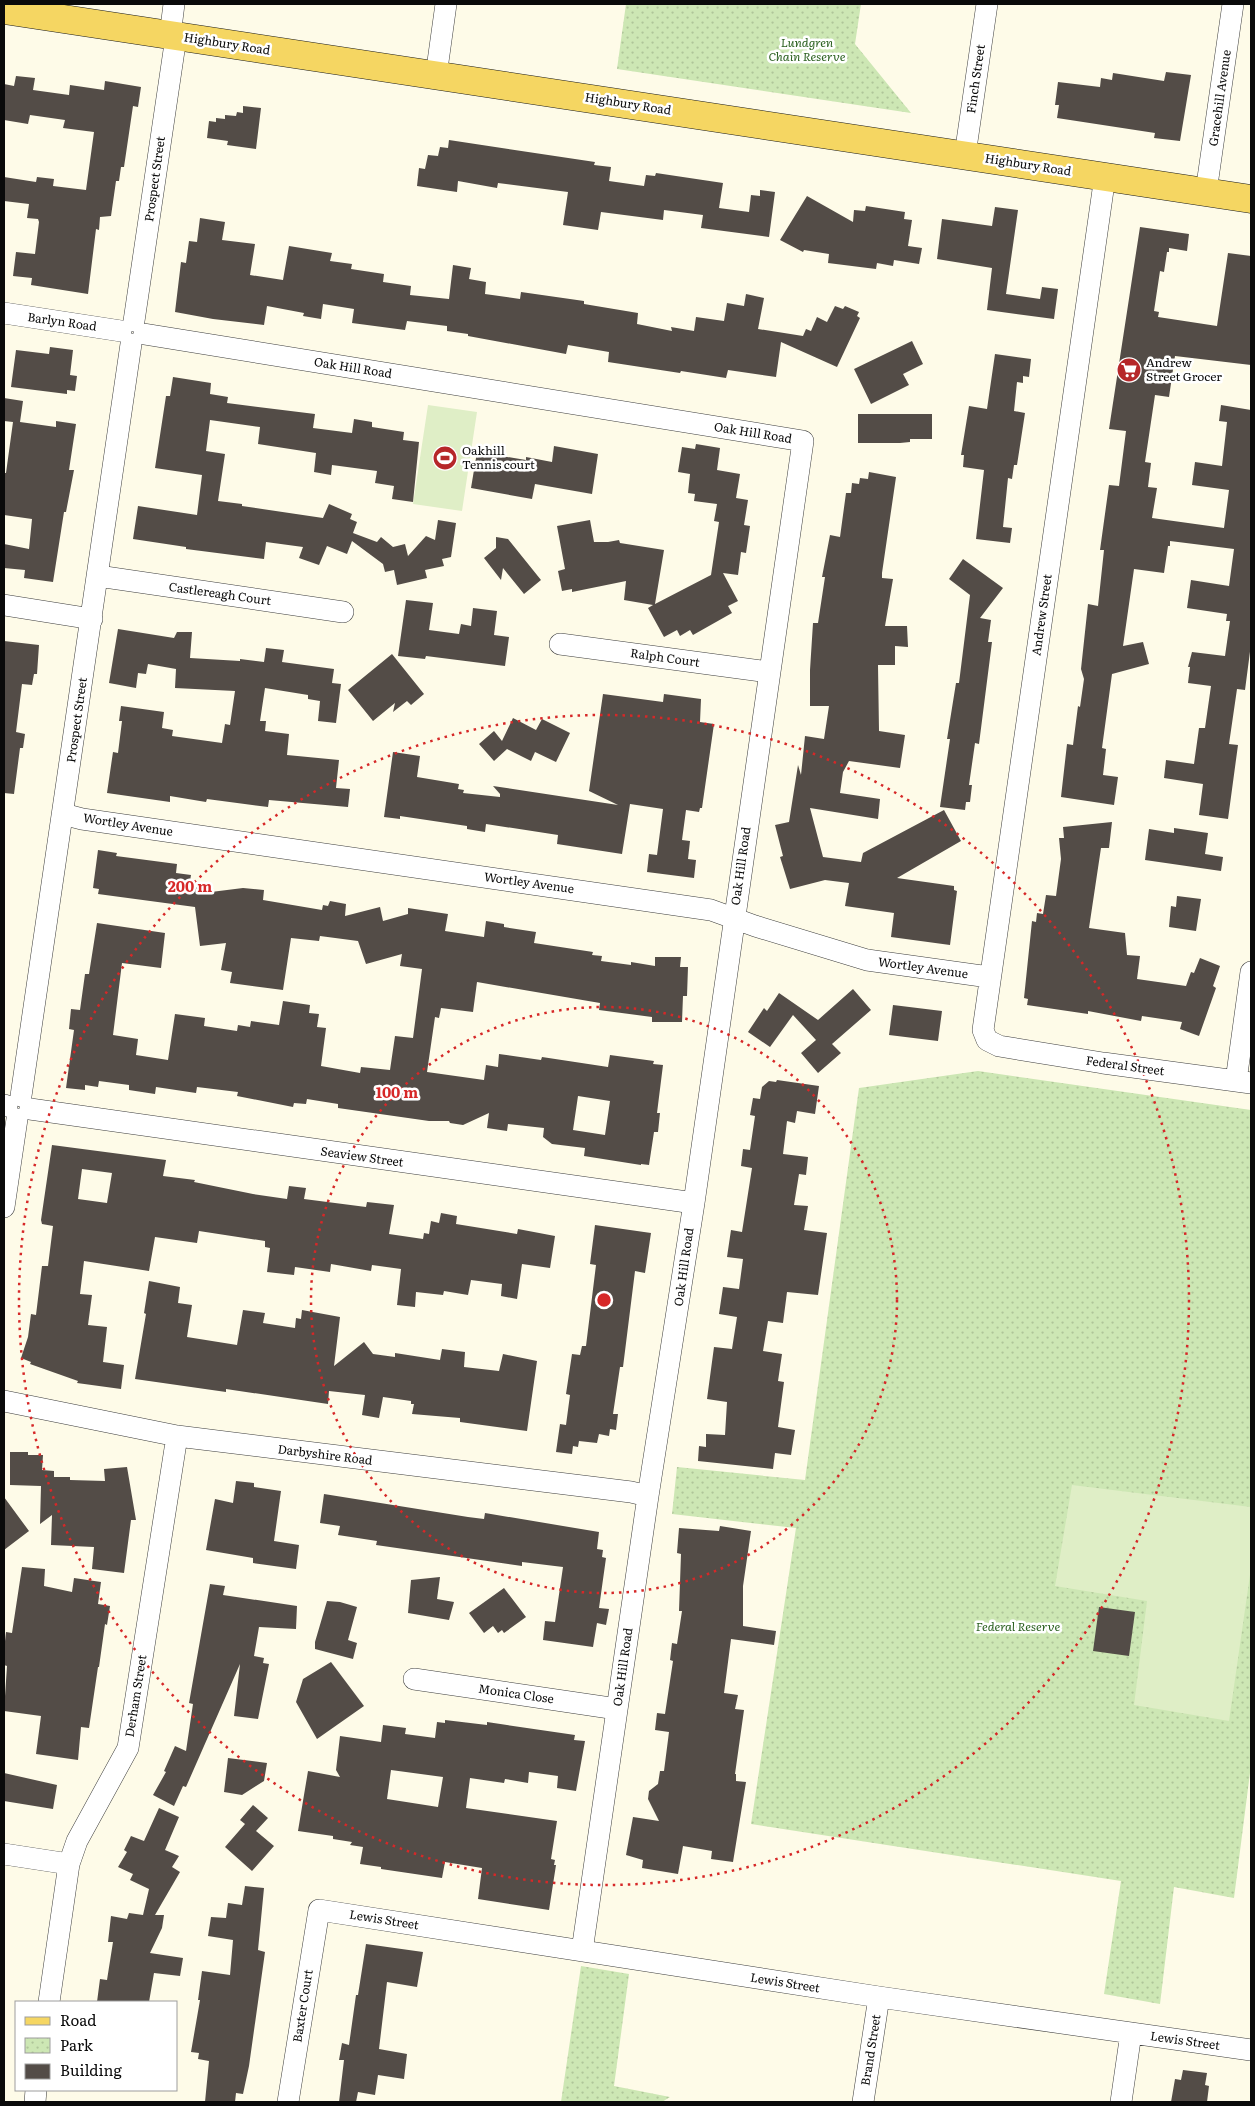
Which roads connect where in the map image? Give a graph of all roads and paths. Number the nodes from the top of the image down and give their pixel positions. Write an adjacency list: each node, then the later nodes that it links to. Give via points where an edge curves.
1 (174, 4): 6 (street, Prospect Street)
2 (446, 4): 7 (street)
3 (987, 4): 8 (street, Finch Street)
4 (1233, 4): 10 (street, Gracehill Avenue)
5 (4, 10): 6 (main road, Highbury Road)
6 (173, 36): 7 (main road, Highbury Road); 13 (street, Prospect Street)
7 (436, 76): 8 (main road, Highbury Road)
8 (965, 155): 9 (main road, Highbury Road)
9 (1105, 176): 10 (main road, Highbury Road); 23 (street, Andrew Street)
10 (1206, 192): 11 (main road, Highbury Road)
11 (1251, 199)
12 (4, 313): 13 (street, Barlyn Road)
13 (132, 333): 14 (street, Prospect Street); 19 (street, Oak Hill Road, via 803,440)
14 (98, 576): 16 (street, Castlereagh Court); 17 (street, Prospect Street)
15 (4, 605): 17 (street)
16 (343, 612)
17 (92, 619): 20 (street, Prospect Street)
18 (560, 644): 19 (street, Ralph Court)
19 (769, 672): 21 (street, Oak Hill Road)
20 (63, 814): 21 (street, Wortley Avenue, via 711,910); 26 (street, Prospect Street)
21 (734, 917): 23 (street, Wortley Avenue, via 867,960); 27 (street, Oak Hill Road)
22 (1251, 972): 25 (street)
23 (989, 977): 24 (street, Andrew Street, via 983,1030 987,1040)
24 (999, 1046): 25 (street, Federal Street)
25 (1244, 1082)
26 (16, 1107): 27 (street, Seaview Street); 28 (street, Prospect Street)
27 (694, 1204): 31 (street, Oak Hill Road)
28 (4, 1207)
29 (4, 1401): 30 (street, Darbyshire Road)
30 (177, 1436): 31 (street, Darbyshire Road); 35 (street, Derham Street, via 128,1748 77,1841)
31 (648, 1496): 33 (street, Oak Hill Road)
32 (414, 1679): 33 (street, Monica Close)
33 (617, 1708): 37 (street, Oak Hill Road)
34 (4, 1854): 35 (street)
35 (69, 1864): 39 (street, Derham Street)
36 (319, 1910): 37 (street, Lewis Street); 42 (street, Baxter Court)
37 (582, 1951): 38 (street, Lewis Street)
38 (879, 1997): 40 (street, Lewis Street); 43 (street, Brand Street)
39 (49, 2001)
40 (1131, 2033): 41 (street, Lewis Street); 44 (street)
41 (1251, 2050)
42 (288, 2102)
43 (862, 2102)
44 (1122, 2102)

